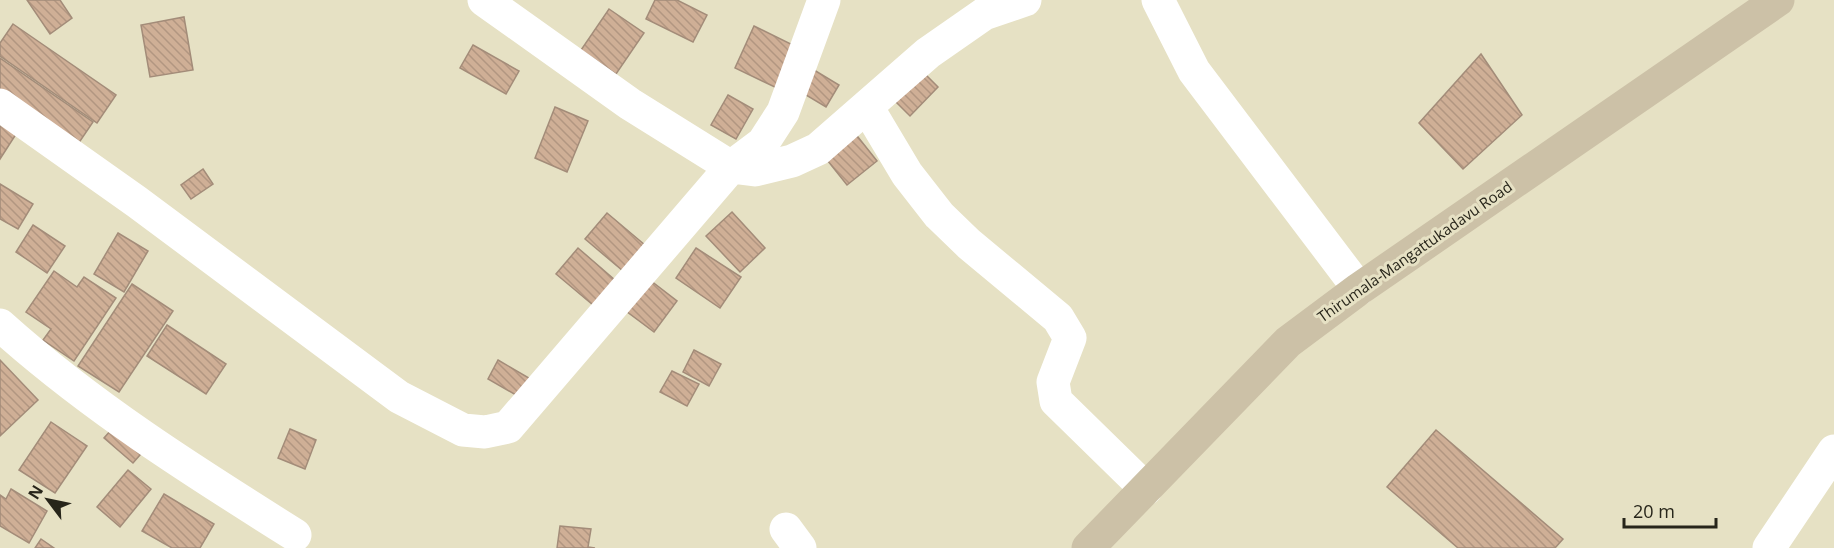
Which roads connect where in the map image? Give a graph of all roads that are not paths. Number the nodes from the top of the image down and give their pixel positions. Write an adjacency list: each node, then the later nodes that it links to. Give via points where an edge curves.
1 (484, 0): 8 (street, via 630,104)
2 (824, 0): 8 (street, via 783,112 763,143)
3 (1025, 0): 7 (street, via 984,14 928,53)
4 (1158, 0): 9 (street, via 1194,71)
5 (1763, 4): 9 (main road, Thirumala-Mangattukadavu Road)
6 (0, 105): 8 (street, via 399,397 463,430 485,432 508,427)
7 (867, 107): 8 (street, via 818,149 792,161 755,170); 12 (street, via 907,174 939,215 1058,318 1070,338 1053,382 1056,400)
8 (731, 167)
9 (1359, 289): 12 (main road, Thirumala-Mangattukadavu Road, via 1288,342)
10 (0, 325): 13 (street, via 35,357 157,447)
11 (1834, 451): 15 (street)
12 (1146, 489): 14 (main road, Thirumala-Mangattukadavu Road)
13 (295, 535)
14 (1088, 548)
15 (1769, 548)

